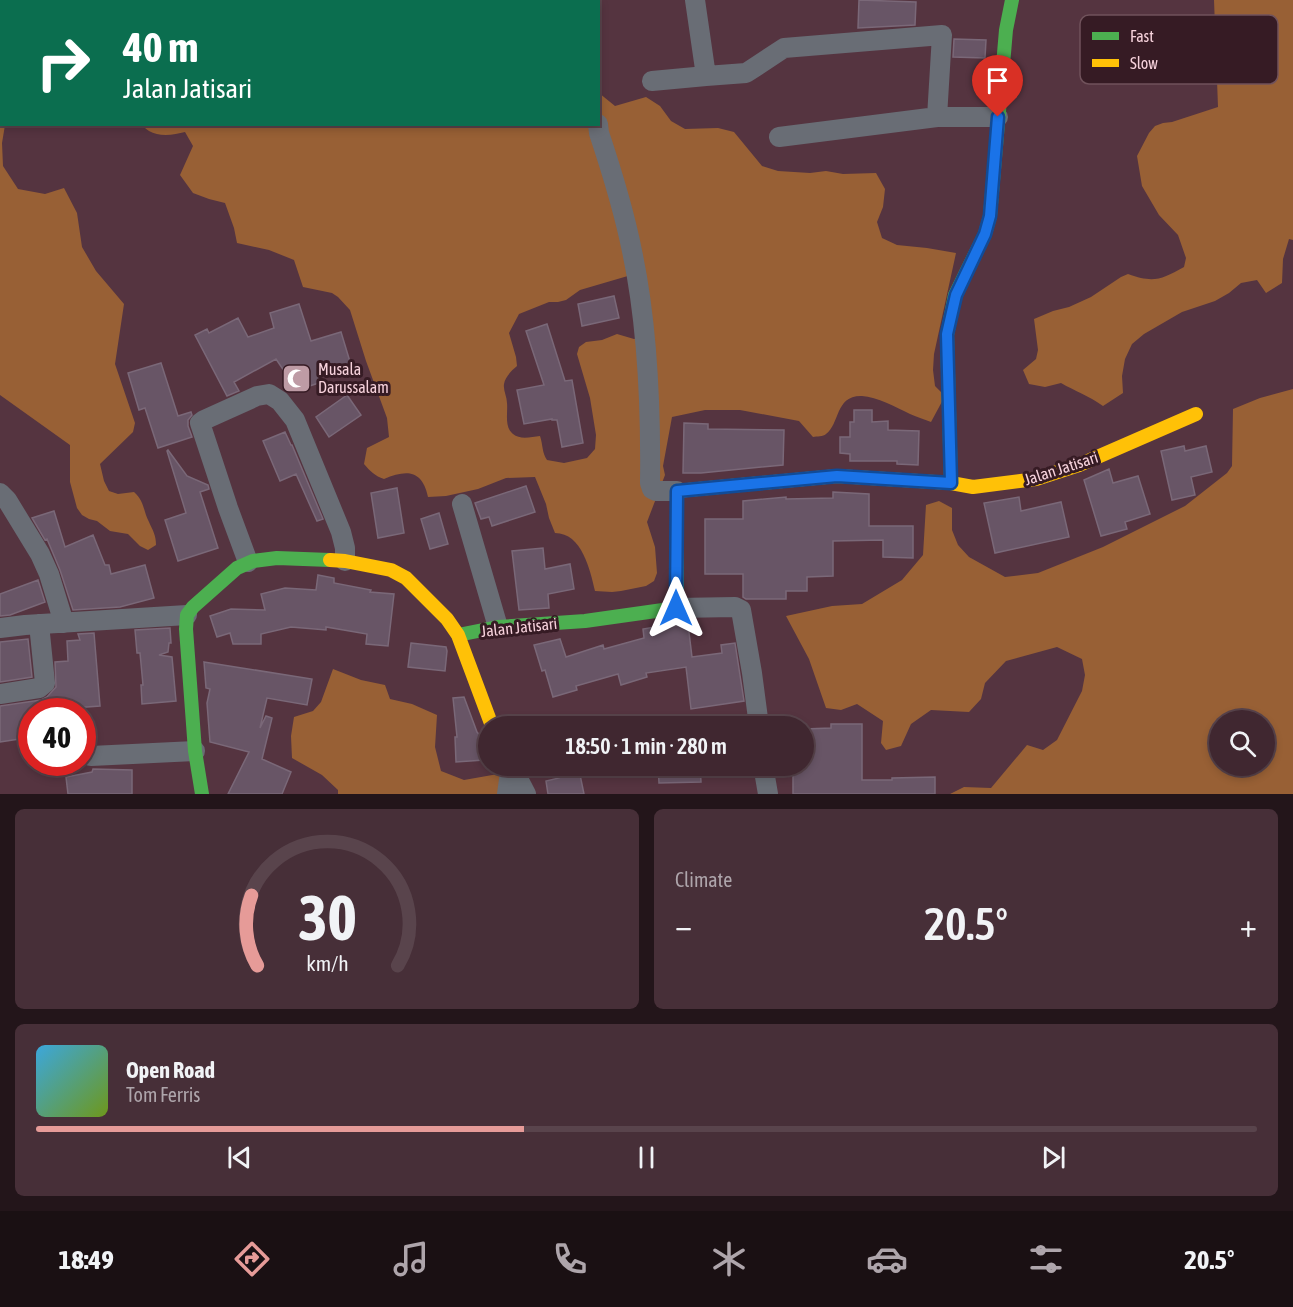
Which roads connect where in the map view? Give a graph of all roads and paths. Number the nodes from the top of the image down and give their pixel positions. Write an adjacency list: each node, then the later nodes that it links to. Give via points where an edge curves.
1 (695, 0): 3 (street)
2 (1012, 0): 6 (street)
3 (706, 76): 4 (street); 5 (street, via 746,73 784,48 942,35)
4 (652, 81)
5 (937, 117): 6 (street); 8 (street)
6 (998, 117): 10 (street, via 990,216 956,295 947,334)
7 (598, 126): 11 (street, via 625,219 639,294 649,383 650,483 656,491)
8 (779, 137)
9 (1196, 414): 10 (street, Jalan Jatisari, via 1079,465 1036,479 973,487)
10 (951, 483): 11 (street, Jalan Jatisari, via 837,476)
11 (677, 491): 16 (street)
12 (0, 493): 18 (street, via 40,554)
13 (462, 504): 20 (street)
14 (345, 561): 15 (street, via 277,558); 15 (street, via 341,532 295,420 269,394 200,423); 22 (street, via 391,570 406,578)
15 (248, 562): 17 (street)
16 (676, 608): 20 (street, Jalan Jatisari, via 585,621); 25 (street, Jalan Jatisari, via 741,609)
17 (187, 615): 18 (street); 26 (street)
18 (64, 623): 19 (street)
19 (39, 624): 21 (street); 23 (street, via 45,683 39,688)
20 (498, 627): 22 (street, Jalan Jatisari)
21 (0, 628)
22 (458, 635): 24 (street, Jalan Jatisari)
23 (0, 694)
24 (488, 716)
25 (758, 716)
26 (195, 751): 27 (street); 31 (street)
27 (96, 756)
28 (509, 776): 32 (street)
29 (517, 776): 33 (street)
30 (765, 776): 34 (street)
31 (205, 793)
32 (507, 794)
33 (526, 794)
34 (768, 794)

